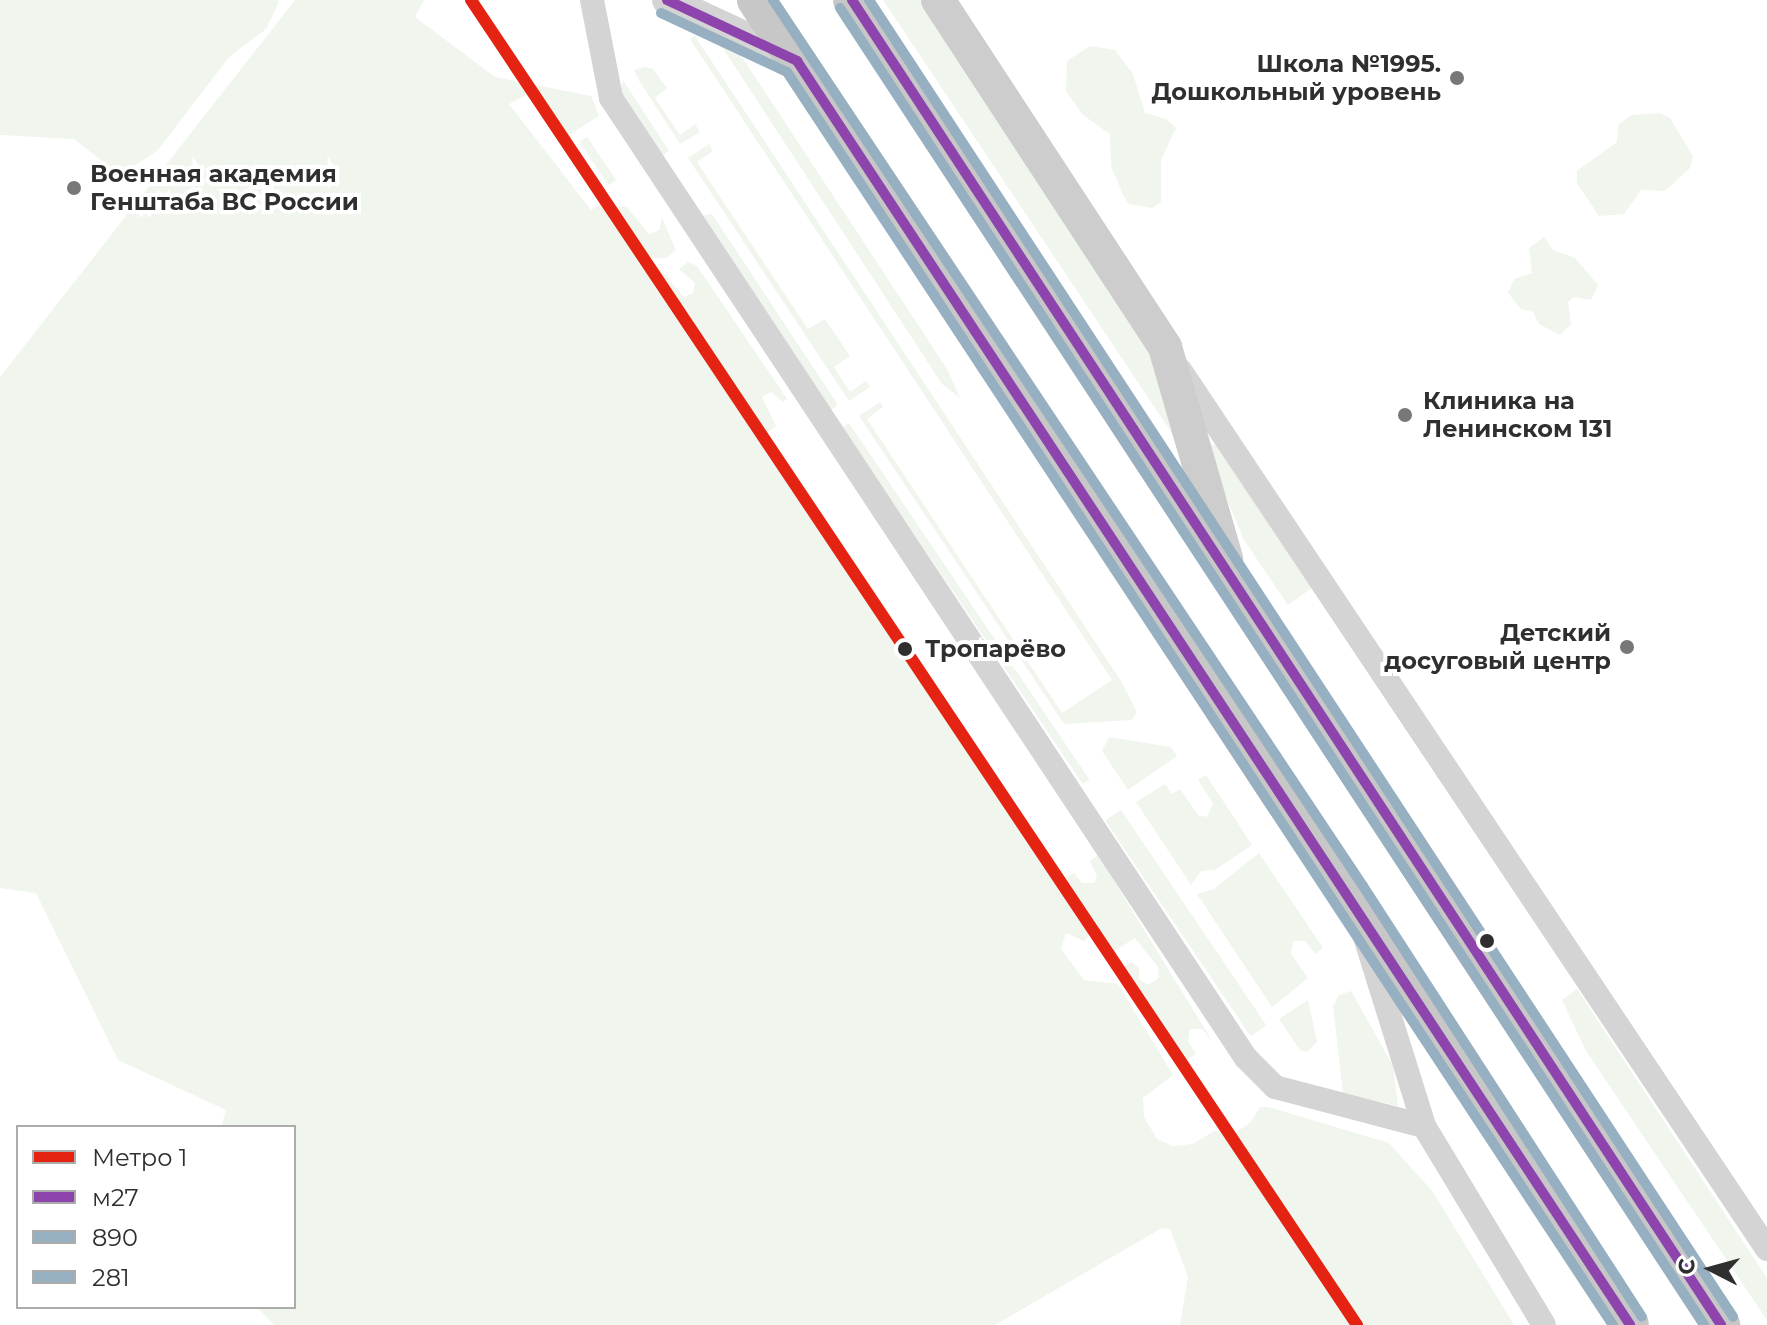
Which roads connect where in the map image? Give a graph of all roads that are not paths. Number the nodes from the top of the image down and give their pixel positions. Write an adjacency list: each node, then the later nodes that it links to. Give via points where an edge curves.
1 (592, 0): 10 (street, via 611,98 1246,1058 1275,1087)
2 (667, 0): 6 (street)
3 (756, 0): 6 (main road)
4 (852, 0): 8 (main road)
5 (938, 0): 7 (main road)
6 (797, 61): 9 (main road)
7 (1165, 347): 8 (main road); 11 (street)
8 (1232, 582): 14 (main road)
9 (1351, 894): 10 (street); 13 (main road)
10 (1424, 1126): 12 (street)
11 (1767, 1249)
12 (1544, 1325)
13 (1630, 1325)
14 (1721, 1325)

